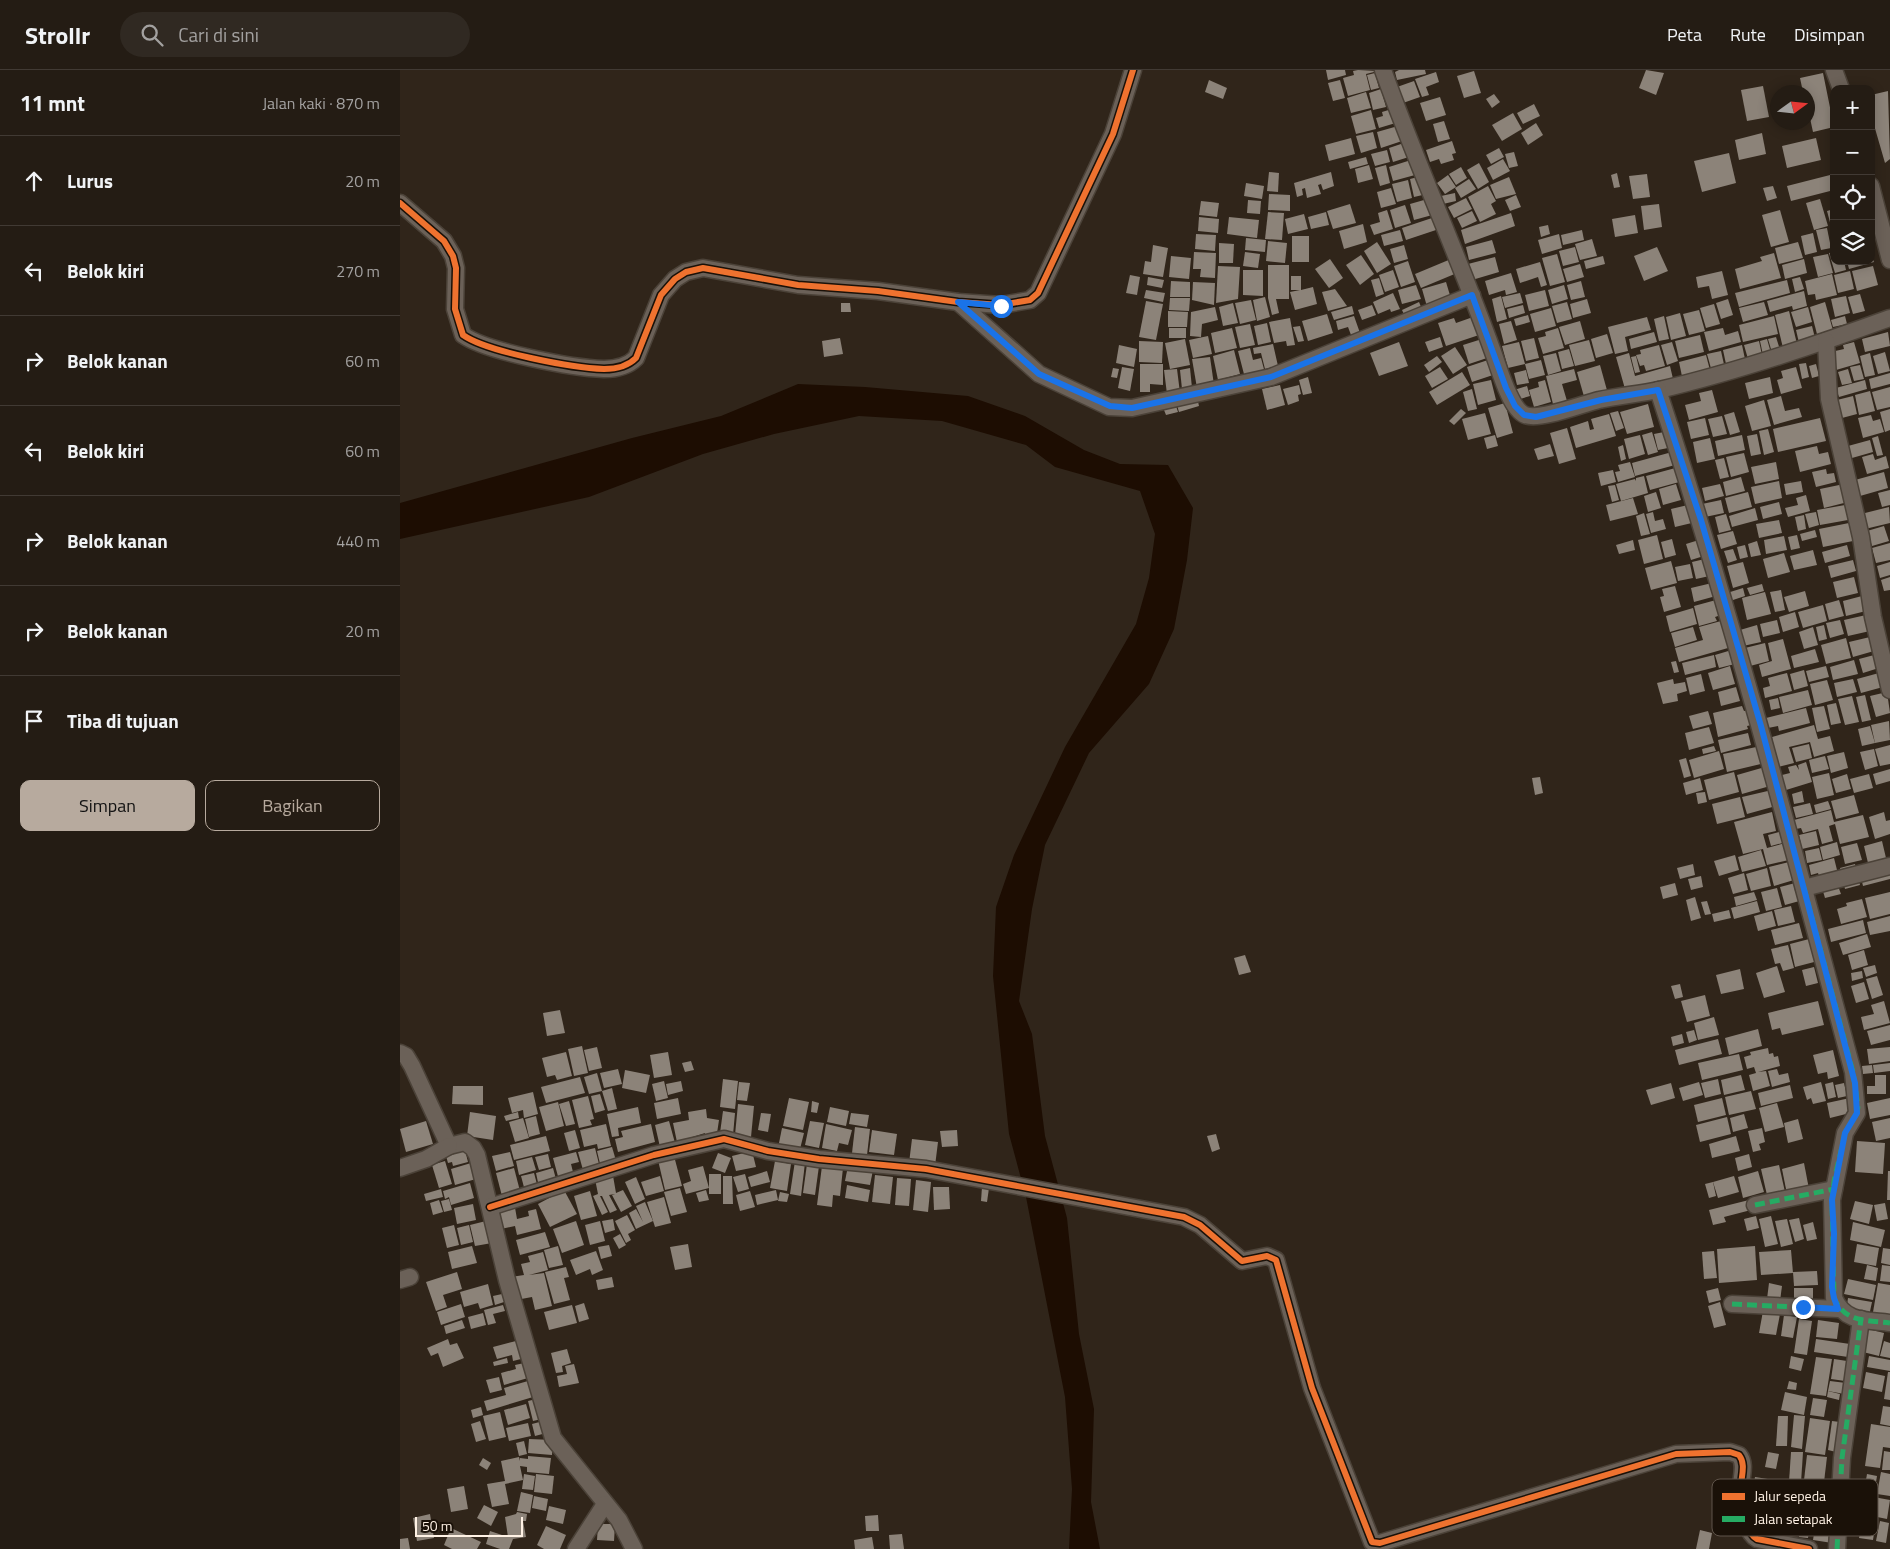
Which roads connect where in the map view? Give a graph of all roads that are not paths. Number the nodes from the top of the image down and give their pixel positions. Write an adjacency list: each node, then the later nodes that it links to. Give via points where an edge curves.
1 (1133, 70): 9 (street, via 1113,134 1038,293 1030,300 1001,306)
2 (1383, 70): 8 (street)
3 (1834, 70): 4 (street)
4 (1840, 85)
5 (1875, 202): 7 (street)
6 (400, 203): 9 (street, via 444,241 453,256 456,268 455,309 463,335 482,345 549,361 605,369 630,363 636,358 661,295 674,279 703,268 798,285)
7 (1890, 260)
8 (1472, 295): 9 (street, via 1271,377 1132,408 1110,406 1039,374); 12 (street, via 1506,388 1524,415 1536,417 1601,400)
9 (958, 302)
10 (1890, 318): 11 (street)
11 (1826, 341): 12 (street); 13 (street, via 1829,399 1861,537 1873,617)
12 (1658, 390): 15 (street, via 1701,520)
13 (1890, 690)
14 (1890, 866): 15 (street)
15 (1804, 888): 19 (street, via 1857,1092 1857,1113 1845,1133)
16 (400, 1053): 17 (street, via 412,1066)
17 (449, 1146): 18 (street); 21 (street, via 464,1142 473,1148)
18 (400, 1168)
19 (1834, 1188): 20 (street); 23 (street, via 1832,1287)
20 (1755, 1205)
21 (490, 1208): 26 (street, via 654,1155 724,1139 768,1151 819,1159 926,1169 1193,1220 1242,1261 1268,1256 1276,1260 1312,1388 1372,1542 1380,1543 1676,1454 1730,1452 1739,1455 1743,1463); 28 (street, via 507,1280 553,1438)
22 (1732, 1304): 23 (street)
23 (1838, 1309): 24 (street, via 1852,1318)
24 (1861, 1319): 25 (street); 27 (street)
25 (1890, 1323)
26 (1742, 1479)
27 (1841, 1479)
28 (606, 1504): 32 (street); 33 (street)
29 (1752, 1536): 31 (street)
30 (1838, 1536): 35 (street)
31 (1777, 1546): 34 (street)
32 (576, 1549)
33 (634, 1549)
34 (1809, 1549)
35 (1837, 1549)

